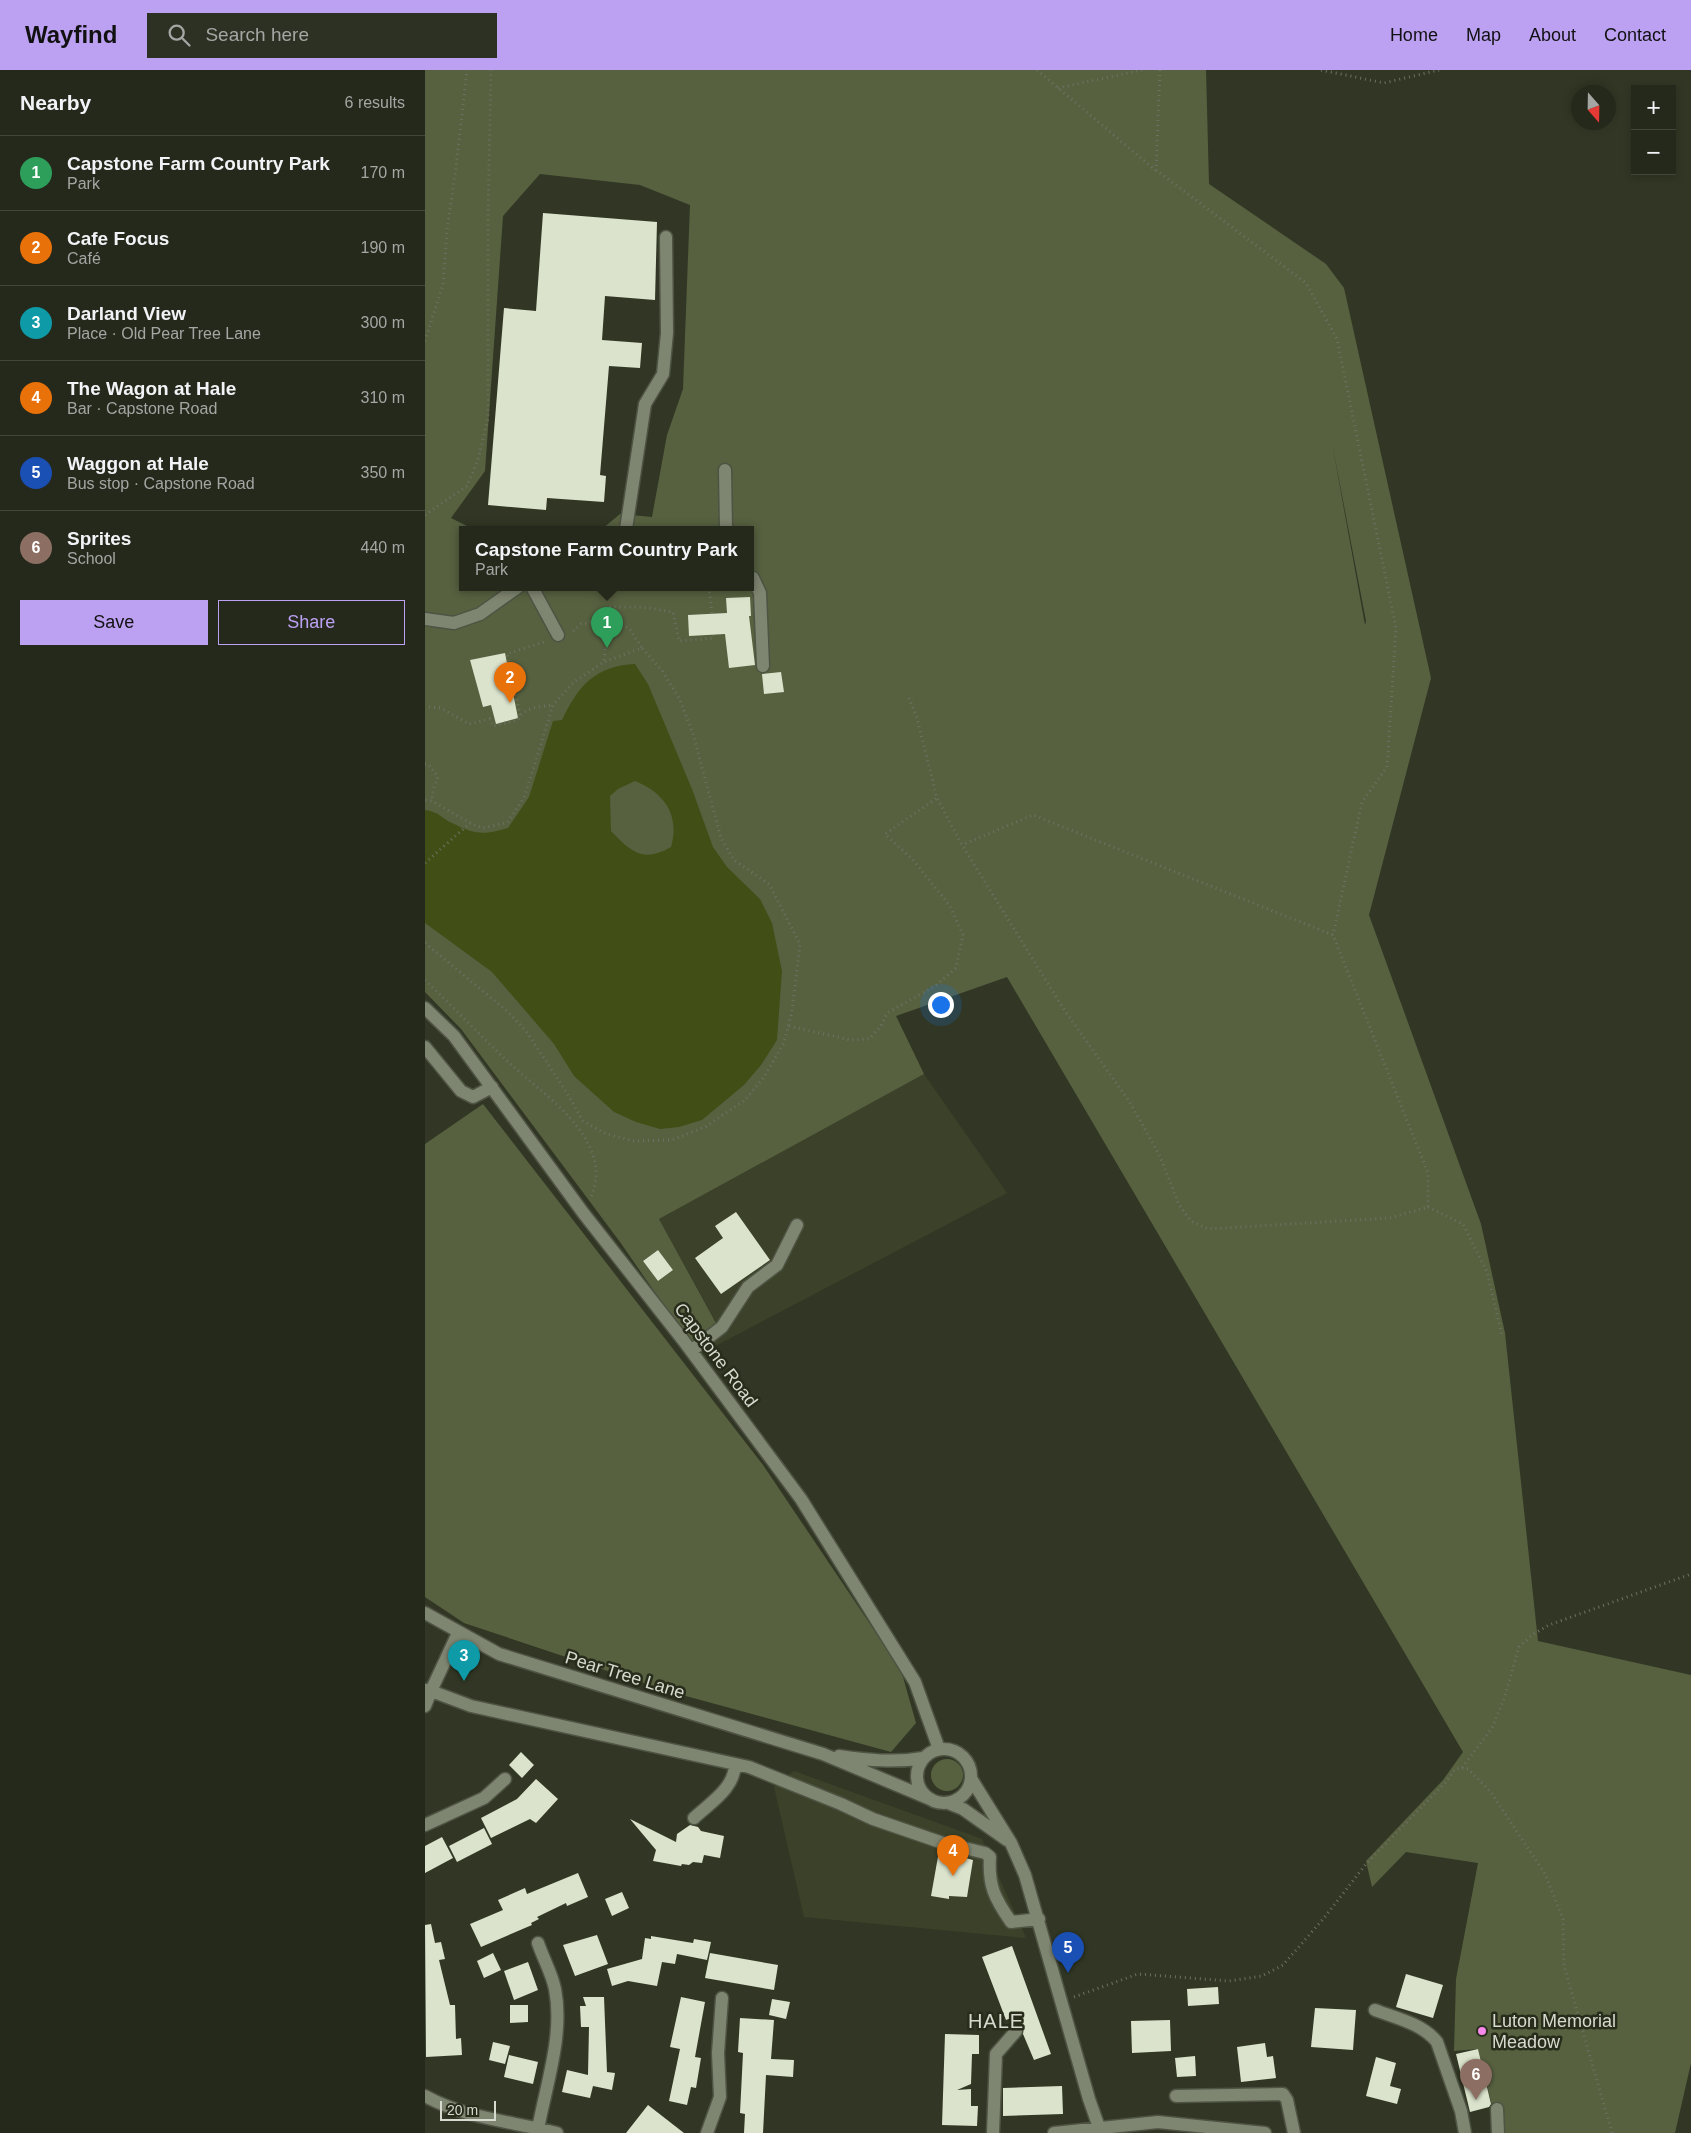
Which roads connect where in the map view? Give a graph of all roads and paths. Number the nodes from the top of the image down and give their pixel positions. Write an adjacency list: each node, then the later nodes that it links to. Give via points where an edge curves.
1 (467, 70): 11 (path, via 443,285)
2 (491, 70): 13 (path, via 487,418 467,486)
3 (1037, 70): 8 (path)
4 (1142, 70): 8 (path)
5 (1160, 70): 9 (path)
6 (1321, 70): 7 (path, via 1384,83)
7 (1439, 70)
8 (1058, 88): 9 (path)
9 (1156, 170): 40 (path, via 1306,284 1337,339 1395,628 1387,767 1362,802)
10 (666, 237): 14 (street, via 667,333 663,374 645,404)
11 (425, 341)
12 (725, 470): 15 (street)
13 (425, 515)
14 (626, 526)
15 (726, 526)
16 (754, 580): 28 (street, via 760,593)
17 (512, 591): 21 (street, via 480,614 454,623)
18 (534, 591): 25 (street)
19 (709, 591): 20 (path)
20 (712, 614)
21 (425, 619)
22 (607, 621): 23 (path); 26 (path, via 629,628); 27 (path)
23 (590, 622): 24 (path, via 607,606 642,607 673,612 679,641 713,638); 25 (path)
24 (713, 635)
25 (560, 637): 32 (path, via 507,654)
26 (642, 648): 27 (path); 44 (path, via 663,672 680,700 693,734 721,838 734,860 769,884 800,944)
27 (604, 662): 30 (path, via 574,682)
28 (763, 666)
29 (909, 698): 34 (path)
30 (553, 705): 32 (path, via 532,708); 37 (path, via 525,798 507,823 482,828)
31 (429, 708): 32 (path, via 441,708 469,724 490,719 493,726 518,720)
32 (520, 715)
33 (425, 764): 36 (path, via 438,777)
34 (937, 798): 38 (path); 44 (path, via 885,834 913,860 950,906 963,935 956,968 935,986 887,1013 869,1039 851,1040)
35 (425, 800): 36 (path)
36 (432, 801): 37 (path)
37 (470, 823): 39 (path)
38 (962, 845): 40 (path, via 1033,815); 47 (path, via 1065,1011 1129,1101 1161,1156 1179,1205 1191,1222 1208,1229 1237,1228 1390,1218)
39 (425, 863)
40 (1333, 935): 47 (path, via 1427,1173)
41 (425, 943): 44 (path, via 508,1012 526,1031 583,1121 605,1133 633,1140 672,1140 705,1128 745,1100 784,1043)
42 (425, 980): 48 (path, via 576,1124 596,1161 595,1189)
43 (425, 1008): 46 (street, Capstone Road, via 454,1036)
44 (789, 1026)
45 (425, 1047): 46 (street, via 461,1092 473,1097)
46 (492, 1087): 48 (street, Capstone Road)
47 (1428, 1207): 50 (path, via 1463,1224 1487,1272)
48 (584, 1214): 51 (street, Capstone Road)
49 (797, 1225): 51 (street, via 777,1265 748,1287 722,1327)
50 (1502, 1336)
51 (691, 1351): 57 (street, Capstone Road, via 801,1499 915,1682)
52 (1691, 1574): 61 (path, via 1532,1635 1519,1647 1492,1728)
53 (425, 1613): 54 (street, Pear Tree Lane)
54 (458, 1633): 55 (street); 58 (street, Pear Tree Lane, via 499,1654)
55 (428, 1691): 56 (street); 60 (street, via 471,1706)
56 (425, 1706)
57 (939, 1749): 59 (street); 63 (street, via 948,1748 964,1756 969,1763)
58 (823, 1754): 59 (street, Pear Tree Lane, via 877,1761); 64 (street, Pear Tree Lane)
59 (923, 1758): 64 (street, via 917,1775 918,1785)
60 (735, 1764): 66 (street, via 731,1783); 69 (street, via 758,1770 873,1819 940,1842 985,1853 989,1857 994,1897 1011,1922)
61 (1462, 1768): 72 (path, via 1455,1769 1366,1864 1283,1965 1262,1976 1229,1981 1138,1974); 88 (path, via 1468,1769 1490,1790 1545,1874 1563,1919 1564,1966)
62 (505, 1779): 67 (street, via 484,1798)
63 (972, 1780): 65 (street, via 964,1795); 68 (street)
64 (930, 1799): 65 (street)
65 (948, 1803): 68 (street, via 963,1809)
66 (693, 1818)
67 (425, 1825)
68 (1011, 1843): 69 (street)
69 (1039, 1919): 72 (street)
70 (538, 1942): 78 (street, via 555,1988 557,2006 556,2030)
71 (722, 1998): 81 (street, via 718,2052 720,2097)
72 (1061, 2001): 79 (street)
73 (1375, 2010): 86 (street, via 1423,2029 1437,2042 1461,2111)
74 (1016, 2031): 82 (street, via 995,2054)
75 (425, 2096): 78 (street, via 477,2118)
76 (1176, 2096): 85 (street, via 1283,2094)
77 (1497, 2109): 87 (street)
78 (538, 2129): 80 (street)
79 (1100, 2131): 83 (street); 84 (street, via 1158,2122)
80 (557, 2133)
81 (707, 2133)
82 (993, 2133)
83 (1054, 2133)
84 (1265, 2133)
85 (1294, 2133)
86 (1465, 2133)
87 (1498, 2133)
88 (1612, 2133)

